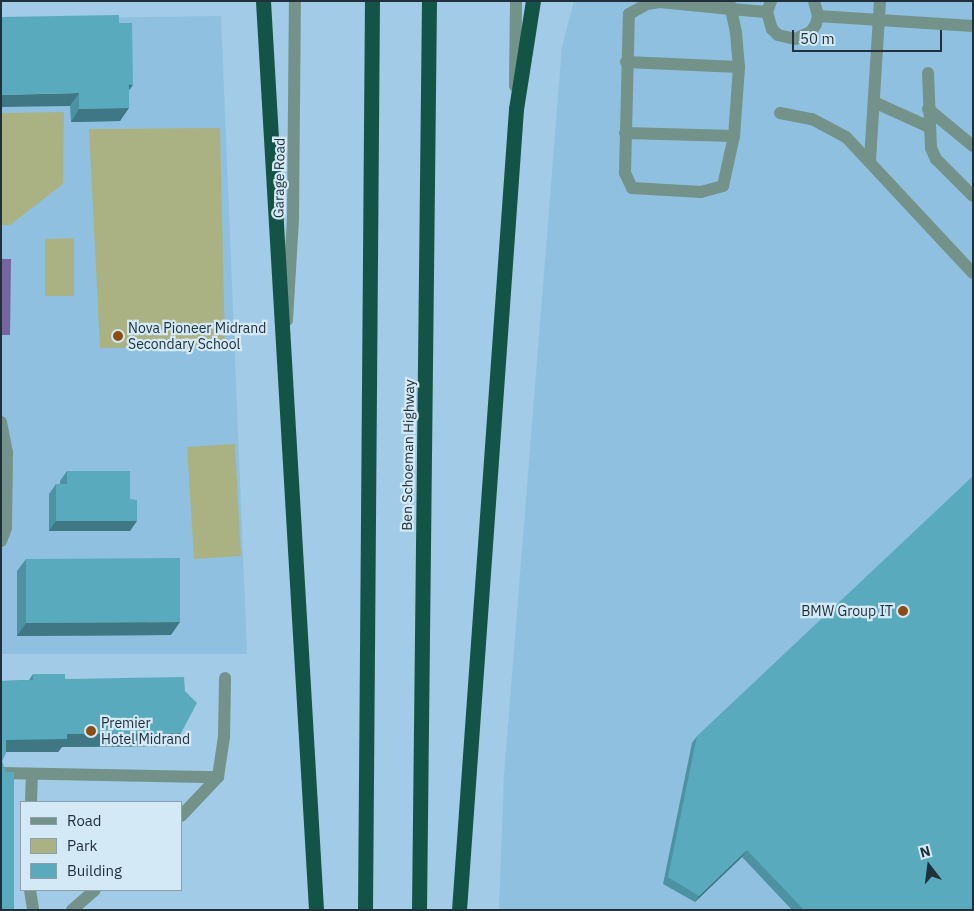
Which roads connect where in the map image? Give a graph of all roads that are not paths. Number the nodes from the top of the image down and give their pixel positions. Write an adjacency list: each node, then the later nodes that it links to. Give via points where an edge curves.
1 (263, 1): 28 (highway)
2 (295, 1): 28 (street, Garage Road, via 293,219)
3 (372, 1): 42 (highway)
4 (429, 1): 43 (highway, Ben Schoeman Highway)
5 (516, 1): 18 (street)
6 (533, 1): 18 (highway)
7 (814, 1): 11 (street)
8 (880, 1): 12 (street)
9 (730, 5): 10 (street); 14 (street, via 660,2 636,8 627,20); 15 (street)
10 (769, 7): 11 (street, via 768,21 778,35 795,39 811,32)
11 (818, 16): 12 (street)
12 (879, 22): 13 (street); 17 (street)
13 (973, 26)
14 (626, 62): 15 (street); 22 (street)
15 (739, 68): 23 (street)
16 (928, 73): 19 (street)
17 (874, 102): 21 (street); 25 (street)
18 (516, 108): 44 (highway)
19 (928, 110): 21 (street); 24 (street)
20 (780, 113): 25 (street, via 812,119 831,128 846,137)
21 (927, 126): 26 (street, via 936,159)
22 (625, 133): 23 (street); 23 (street, via 627,182 640,191 701,192 719,188 726,179)
23 (734, 136)
24 (973, 146)
25 (870, 160): 27 (street)
26 (973, 196)
27 (973, 273)
28 (284, 355): 41 (highway)
29 (1, 422): 30 (street, via 7,452 6,528)
30 (1, 541)
31 (225, 678): 34 (street, via 224,737)
32 (1, 773): 33 (street)
33 (32, 774): 34 (street); 35 (street)
34 (218, 777): 36 (street)
35 (31, 801)
36 (182, 815)
37 (30, 891): 39 (street)
38 (94, 891): 40 (street)
39 (33, 910)
40 (72, 910)
41 (316, 910)
42 (365, 910)
43 (419, 910)
44 (459, 910)

